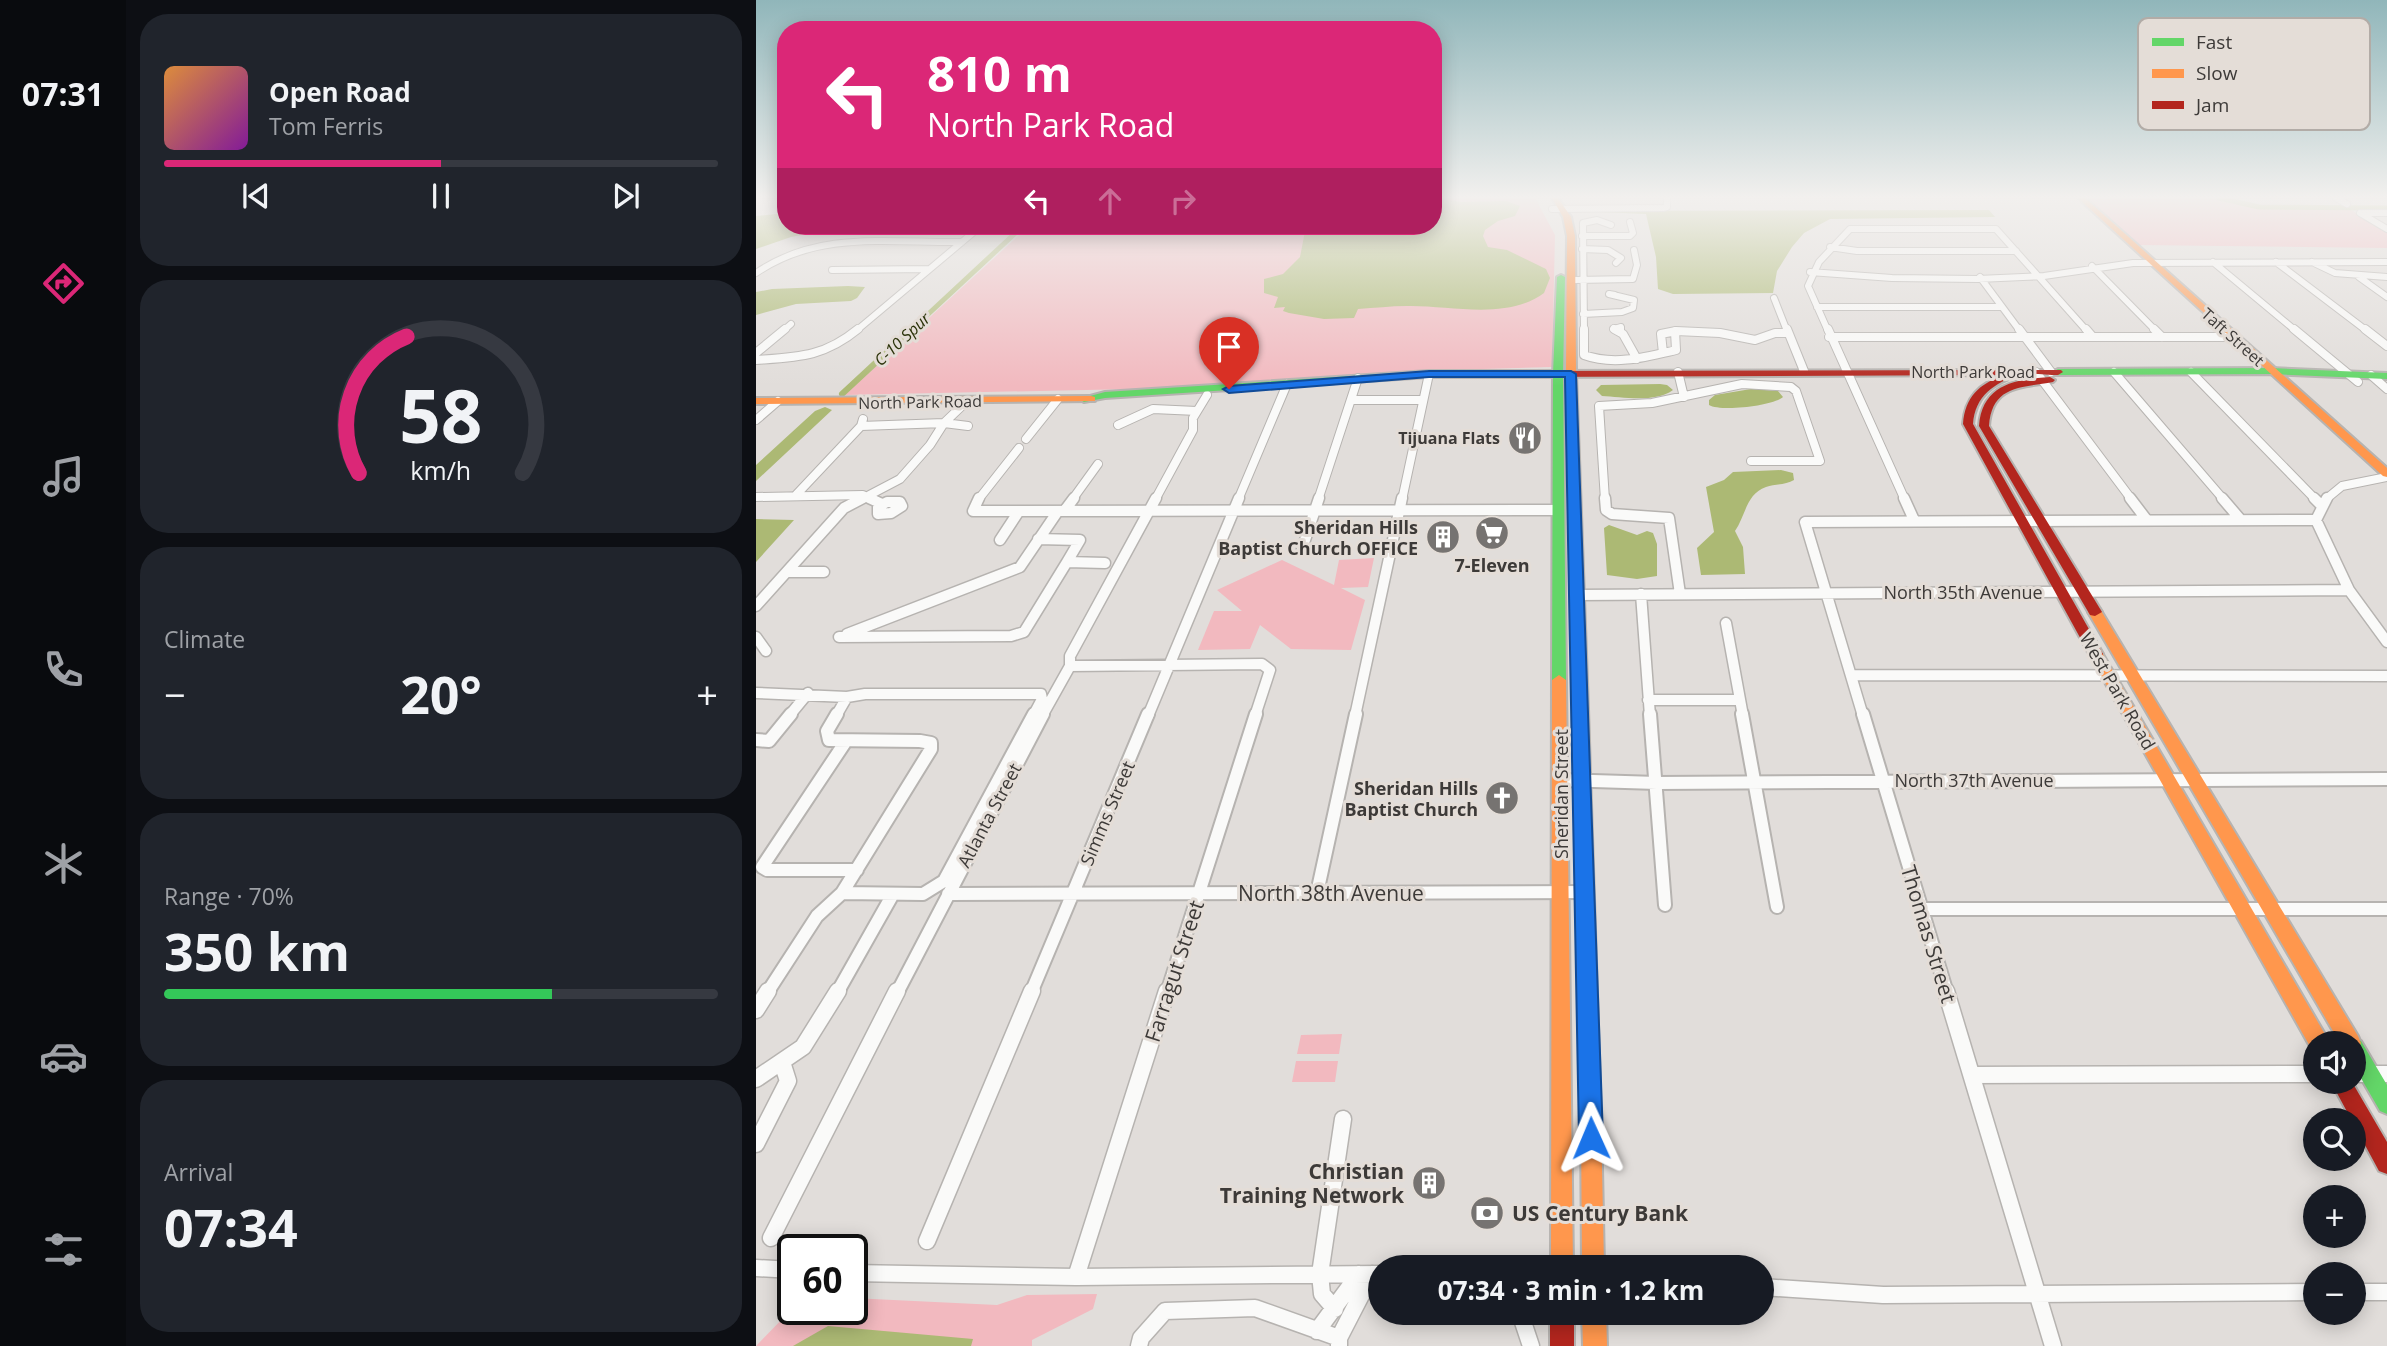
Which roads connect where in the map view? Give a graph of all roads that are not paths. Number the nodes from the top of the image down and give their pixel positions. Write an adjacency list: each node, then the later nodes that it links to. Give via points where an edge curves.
1 (777, 261): 19 (street)
2 (939, 261): 16 (street)
3 (1568, 261): 24 (street, Sheridan Street)
4 (1578, 261): 24 (street)
5 (1618, 261): 14 (street)
6 (1636, 261): 24 (street, via 1633,279)
7 (1819, 261): 18 (street)
8 (2026, 261): 20 (street)
9 (2151, 262): 10 (street); 15 (street); 39 (street, Taft Street)
10 (2213, 262): 11 (street); 55 (street)
11 (2276, 262): 12 (street); 40 (street)
12 (2312, 262): 13 (street); 22 (street, via 2326,271)
13 (2387, 262)
14 (1616, 263)
15 (2092, 266): 20 (street); 38 (street)
16 (929, 269): 17 (street); 43 (street, via 848,340 823,353 790,360)
17 (832, 270)
18 (1810, 272): 21 (street); 28 (street, via 1808,286)
19 (756, 273)
20 (2040, 276): 21 (street); 35 (street)
21 (1980, 277): 29 (street)
22 (2359, 277): 23 (street); 26 (street)
23 (2387, 277)
24 (1572, 280): 30 (street); 49 (street, Sheridan Street)
25 (1615, 295): 30 (street, via 1634,300 1633,309)
26 (2387, 297)
27 (1774, 298): 34 (street)
28 (1816, 307): 29 (street); 36 (street)
29 (2001, 307): 37 (street)
30 (1583, 314): 44 (street, via 1584,355)
31 (791, 324): 41 (street)
32 (1621, 331): 44 (street)
33 (1675, 331): 34 (street, via 1755,340); 42 (street, via 1677,349); 42 (street, via 1661,334)
34 (1787, 333): 45 (street)
35 (2092, 336): 37 (street); 38 (street)
36 (1829, 337): 37 (street); 47 (street)
37 (2026, 337): 50 (street)
38 (2162, 337): 39 (street)
39 (2232, 337): 52 (street, Taft Street)
40 (2387, 346)
41 (756, 353)
42 (1663, 353): 44 (street)
43 (756, 360)
44 (1646, 364): 46 (street, North Park Road); 49 (street, North Park Road)
45 (1804, 371): 46 (street, North Park Road); 47 (street, North Park Road)
46 (1682, 372): 60 (street)
47 (1847, 372): 48 (street, North Park Road); 93 (street)
48 (1986, 372): 50 (street, North Park Road); 57 (street)
49 (1564, 374): 53 (street, North Park Road); 87 (street, Sheridan Street); 92 (street, Sheridan Street)
50 (2043, 375): 54 (street, North Park Road); 57 (street, West Park Road); 90 (street)
51 (2195, 375): 52 (street, North Park Road); 54 (street, North Park Road); 81 (street)
52 (2276, 375): 55 (street, North Park Road); 77 (street, Taft Street)
53 (1428, 376): 56 (street, North Park Road); 64 (street)
54 (2117, 376): 91 (street)
55 (2374, 380)
56 (1357, 381): 58 (street, North Park Road); 63 (street)
57 (2011, 381): 94 (street, West Park Road, via 1982,388 1971,398 1966,416 1972,436); 95 (street, West Park Road, via 1993,396 1983,419)
58 (1286, 386): 59 (street, North Park Road); 61 (street, North Park Road); 85 (street, Simms Street)
59 (1207, 395): 61 (street, North Park Road); 68 (street, Atlanta Street)
60 (1688, 396): 75 (street, via 1742,384 1794,388 1820,461); 109 (street, via 1652,403 1600,404 1606,510 1669,518)
61 (1084, 399): 62 (street, North Park Road)
62 (1058, 400): 67 (street, North Park Road); 73 (street)
63 (1351, 400): 64 (street); 86 (street)
64 (1423, 400): 83 (street)
65 (756, 401): 66 (street, North Park Road)
66 (778, 401): 67 (street, North Park Road); 69 (street)
67 (966, 402): 70 (street)
68 (1197, 411): 71 (street, via 1153,409); 84 (street, Atlanta Street, via 1193,430)
69 (756, 420)
70 (944, 423): 72 (street); 78 (street, via 862,423); 79 (street, via 900,479)
71 (1118, 425)
72 (968, 426)
73 (1026, 439)
74 (1019, 448): 88 (street, via 973,511)
75 (1751, 461)
76 (1098, 464): 89 (street)
77 (2387, 475): 81 (street, via 2348,483)
78 (796, 495): 79 (street); 80 (street)
79 (863, 495): 82 (street); 102 (street, via 844,508)
80 (756, 497)
81 (2320, 503): 96 (street)
82 (882, 504)
83 (1400, 509): 86 (street); 87 (street); 143 (street)
84 (1151, 510): 85 (street); 89 (street); 119 (street, Atlanta Street, via 1070,656)
85 (1234, 510): 86 (street); 118 (street, Simms Street)
86 (1315, 510): 99 (street)
87 (1559, 510): 92 (street); 116 (street, Sheridan Street)
88 (1019, 511): 89 (street); 98 (street)
89 (1061, 511): 97 (street)
90 (2146, 519): 91 (street); 95 (street)
91 (2240, 519): 96 (street)
92 (1576, 520): 110 (street, Sheridan Street)
93 (1914, 520): 94 (street); 105 (street, Thomas Street, via 1805,522)
94 (2021, 520): 95 (street); 106 (street, West Park Road)
95 (2040, 520): 107 (street, West Park Road)
96 (2316, 520): 104 (street)
97 (1038, 539): 100 (street, via 1080,540); 100 (street, via 1020,567 839,637 1012,636 1024,632)
98 (1000, 541)
99 (1303, 550)
100 (1066, 562): 101 (street)
101 (1105, 563)
102 (789, 572): 103 (street); 111 (street)
103 (824, 572)
104 (2349, 590): 107 (street, North 35th Avenue); 114 (street)
105 (1827, 592): 106 (street, North 35th Avenue); 109 (street, North 35th Avenue); 120 (street, Thomas Street)
106 (2062, 592): 107 (street, North 35th Avenue); 122 (street, West Park Road)
107 (2082, 592): 123 (street, West Park Road)
108 (1641, 594): 109 (street, North 35th Avenue); 110 (street, North 35th Avenue); 127 (street)
109 (1680, 594)
110 (1577, 595): 117 (street, Sheridan Street)
111 (756, 606)
112 (1726, 623): 128 (street)
113 (756, 637): 115 (street)
114 (2387, 642)
115 (766, 650)
116 (1560, 657): 117 (street); 132 (street, Sheridan Street)
117 (1579, 657): 136 (street, Sheridan Street)
118 (1169, 664): 119 (street); 142 (street, Farragut Street, via 1269,666 1270,670); 147 (street, Simms Street)
119 (1070, 666): 146 (street, Atlanta Street)
120 (1852, 675): 122 (street); 133 (street, Thomas Street)
121 (2387, 676): 123 (street)
122 (2109, 677): 123 (street); 134 (street, West Park Road)
123 (2132, 677): 135 (street, West Park Road)
124 (756, 693): 125 (street)
125 (808, 694): 126 (street); 129 (street, via 769,741)
126 (847, 697): 130 (street, via 827,731 829,740); 145 (street, via 1041,695 1042,699 944,881 923,894)
127 (1648, 700): 128 (street); 138 (street)
128 (1740, 700): 137 (street)
129 (756, 740)
130 (846, 741): 139 (street, via 931,743); 139 (street, via 762,867)
131 (2387, 779): 135 (street, North 37th Avenue)
132 (1561, 780): 136 (street, North 37th Avenue); 144 (street, Sheridan Street)
133 (1882, 780): 134 (street, North 37th Avenue); 137 (street, North 37th Avenue); 150 (street, Thomas Street)
134 (2168, 780): 135 (street, North 37th Avenue); 152 (street, West Park Road)
135 (2194, 780): 153 (street, West Park Road)
136 (1583, 781): 138 (street, North 37th Avenue); 140 (street, Sheridan Street)
137 (1755, 782): 138 (street, North 37th Avenue); 149 (street)
138 (1657, 783): 148 (street)
139 (858, 870): 141 (street)
140 (1587, 892): 144 (street, North 38th Avenue); 172 (street, Sheridan Street)
141 (842, 893): 145 (street); 154 (street, via 817,915)
142 (1199, 893): 143 (street, North 38th Avenue); 147 (street, North 38th Avenue); 179 (street, Farragut Street)
143 (1317, 893): 144 (street, North 38th Avenue)
144 (1562, 893): 171 (street, Sheridan Street)
145 (893, 894): 157 (street, via 814,1032)
146 (948, 894): 147 (street, North 38th Avenue); 169 (street, Atlanta Street)
147 (1074, 894): 170 (street, Simms Street)
148 (1665, 905)
149 (1777, 907)
150 (1921, 909): 152 (street); 158 (street, Thomas Street)
151 (2387, 909): 153 (street)
152 (2243, 910): 153 (street); 155 (street, West Park Road)
153 (2273, 910): 156 (street, West Park Road)
154 (756, 1010)
155 (2312, 1031)
156 (2344, 1031)
157 (782, 1062): 162 (street); 167 (street, via 788,1081)
158 (1972, 1074): 159 (street); 185 (street, Thomas Street)
159 (2303, 1074)
160 (2366, 1074): 161 (street)
161 (2387, 1074)
162 (756, 1079)
163 (2366, 1079): 165 (street)
164 (2348, 1094): 168 (street)
165 (2387, 1104)
166 (1343, 1119): 176 (street)
167 (756, 1144)
168 (2387, 1163)
169 (771, 1238)
170 (927, 1241)
171 (1562, 1255)
172 (1594, 1255)
173 (756, 1268): 174 (street)
174 (777, 1269)
175 (868, 1273): 179 (street)
176 (1320, 1274): 177 (street); 179 (street); 186 (street, via 1320,1293)
177 (1368, 1274)
178 (1368, 1276): 186 (street)
179 (1076, 1277)
180 (1368, 1278): 191 (street)
181 (1774, 1288): 185 (street, via 1883,1295)
182 (2303, 1292): 185 (street)
183 (2366, 1292): 184 (street)
184 (2387, 1292)
185 (2038, 1293): 196 (street, Thomas Street)
186 (1335, 1310): 190 (street)
187 (1524, 1325): 193 (street)
188 (1562, 1325): 194 (street)
189 (1594, 1325): 195 (street)
190 (1317, 1331): 191 (street); 192 (street, via 1255,1308 1165,1311)
191 (1339, 1342)
192 (1139, 1346)
193 (1531, 1346)
194 (1562, 1346)
195 (1595, 1346)
196 (2053, 1346)

